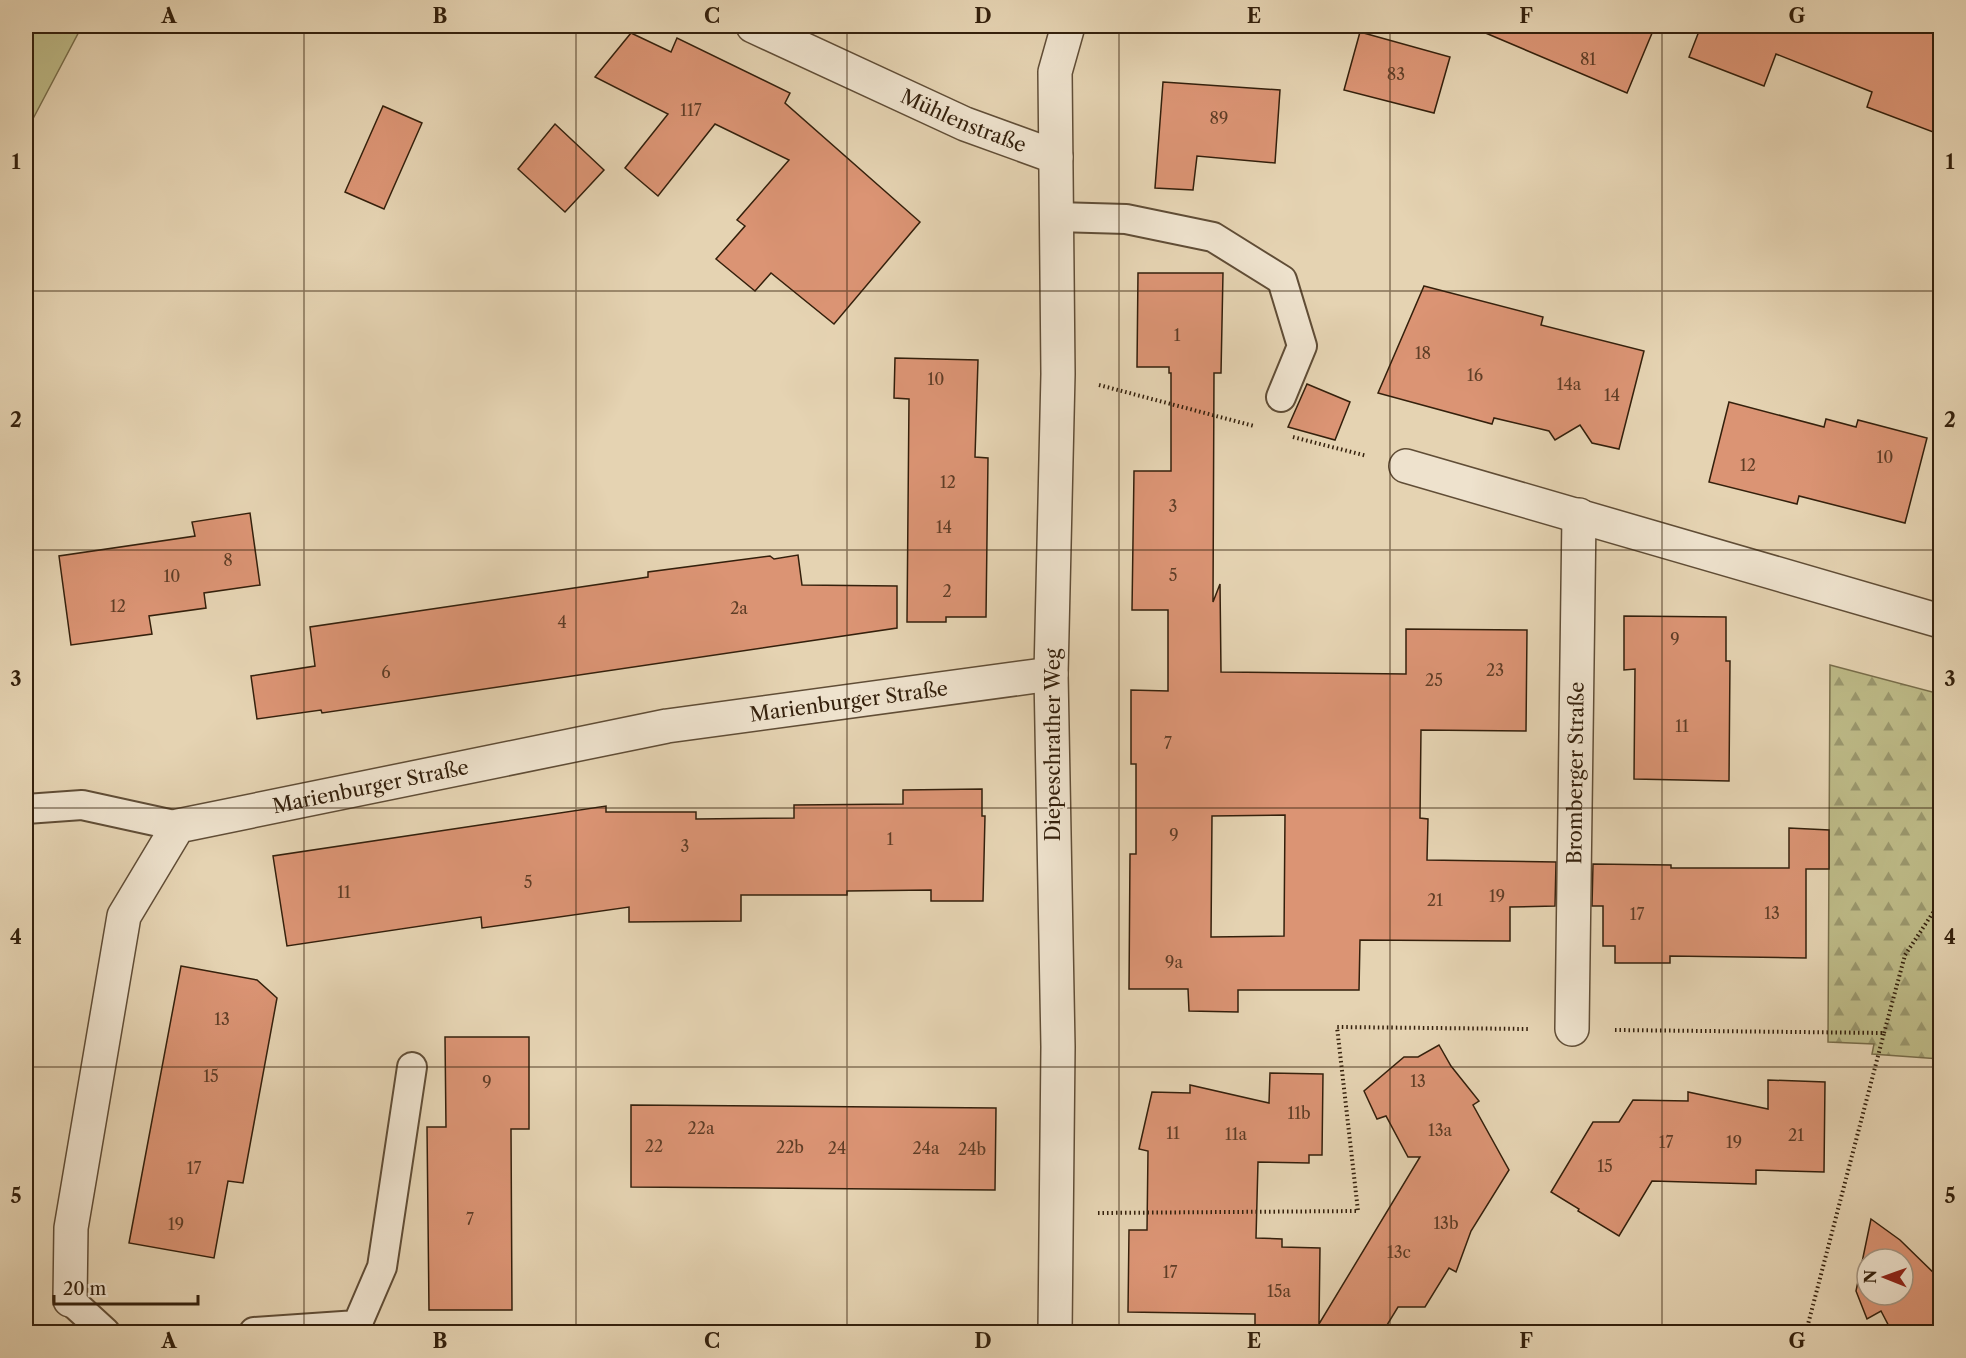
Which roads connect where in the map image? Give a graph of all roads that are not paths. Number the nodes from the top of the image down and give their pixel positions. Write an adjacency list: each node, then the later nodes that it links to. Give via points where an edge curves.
1 (753, 26): 3 (street, Mühlenstraße, via 965,124)
2 (1068, 26): 3 (street, Mühlenstraße, via 1054,72)
3 (1056, 157): 4 (street, Diepeschrather Weg)
4 (1057, 217): 5 (lane, via 1126,219 1213,237 1282,280 1302,346); 9 (street, Diepeschrather Weg, via 1058,374)
5 (1281, 397)
6 (1406, 466): 7 (street)
7 (1579, 515): 8 (street); 12 (street, Bromberger Straße)
8 (1941, 621)
9 (1051, 674): 11 (street, Marienburger Straße, via 668,726); 17 (street, Diepeschrather Weg, via 1058,1047)
10 (26, 809): 11 (lane, via 82,805)
11 (178, 826): 14 (street, via 124,916 71,1228)
12 (1572, 1029)
13 (412, 1067): 16 (lane, via 382,1267 357,1325)
14 (70, 1300): 15 (lane)
15 (105, 1332)
16 (254, 1332)
17 (1055, 1332)

